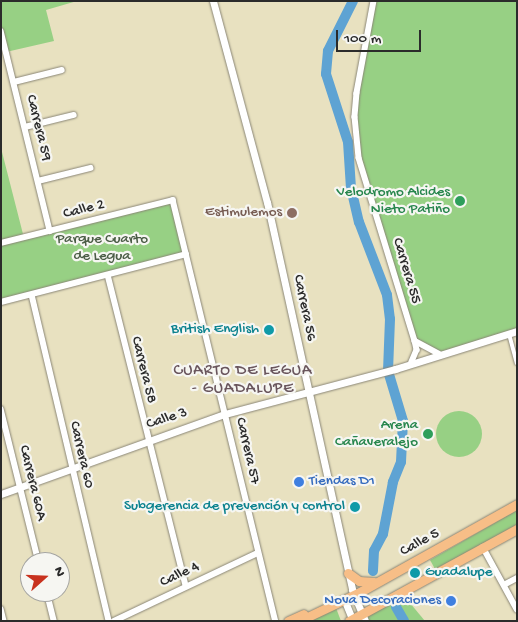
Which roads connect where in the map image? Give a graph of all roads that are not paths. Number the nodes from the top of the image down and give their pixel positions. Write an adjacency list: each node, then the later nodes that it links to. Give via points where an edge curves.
1 (213, 1): 23 (street, Carrera 56, via 260,172)
2 (374, 1): 19 (street, Carrera 55, via 357,93 355,118 359,158)
3 (1, 31): 5 (street, Carrera 59)
4 (62, 70): 5 (street)
5 (14, 82): 7 (street, Carrera 59)
6 (74, 115): 7 (street)
7 (25, 127): 9 (street, Carrera 59)
8 (90, 168): 9 (street)
9 (38, 181): 11 (street, Carrera 59)
10 (173, 200): 11 (street, Calle 2); 13 (street, Carrera 57)
11 (50, 231): 12 (street, Calle 2)
12 (1, 244)
13 (186, 254): 14 (street); 25 (street, Carrera 57)
14 (108, 276): 15 (street); 26 (street, Carrera 58)
15 (32, 295): 16 (street); 27 (street, Carrera 60)
16 (1, 302)
17 (517, 331): 18 (street, Calle 3)
18 (508, 333): 20 (street, Calle 3); 22 (street)
19 (415, 341): 20 (street); 21 (street, Carrera 55, via 417,350)
20 (439, 354): 21 (street, Calle 3)
21 (412, 362): 23 (street, Calle 3, via 378,374)
22 (517, 363)
23 (308, 390): 25 (street, Calle 3); 35 (street, Carrera 56)
24 (1, 409): 28 (street, Carrera 60A)
25 (225, 414): 26 (street, Calle 3); 34 (street, Carrera 57)
26 (147, 439): 27 (street, Calle 3); 39 (street, Carrera 58)
27 (71, 468): 28 (street, Calle 3); 50 (street, Carrera 60)
28 (20, 487): 29 (street, Calle 3); 33 (street, Carrera 60A)
29 (1, 494)
30 (517, 504): 37 (main road, Calle 5)
31 (517, 529): 32 (main road)
32 (483, 547): 38 (street); 46 (main road)
33 (36, 552)
34 (258, 553): 39 (street, Calle 4); 52 (street, Carrera 57)
35 (348, 573): 37 (main road, via 364,582); 40 (street, Carrera 56)
36 (517, 578): 38 (street)
37 (379, 581): 40 (main road, Calle 5)
38 (504, 585): 45 (street)
39 (186, 586): 51 (street, Calle 4)
40 (354, 595): 41 (main road, Calle 5); 46 (street, Carrera 56)
41 (344, 599): 43 (main road, Calle 5); 47 (street)
42 (49, 602): 49 (street)
43 (334, 604): 53 (main road, Calle 5); 54 (main road, Calle 5)
44 (1, 609): 48 (street)
45 (517, 610)
46 (363, 617): 47 (main road)
47 (352, 620)
48 (4, 621)
49 (54, 621)
50 (109, 621)
51 (114, 621)
52 (276, 621)
53 (288, 621)
54 (299, 621)

